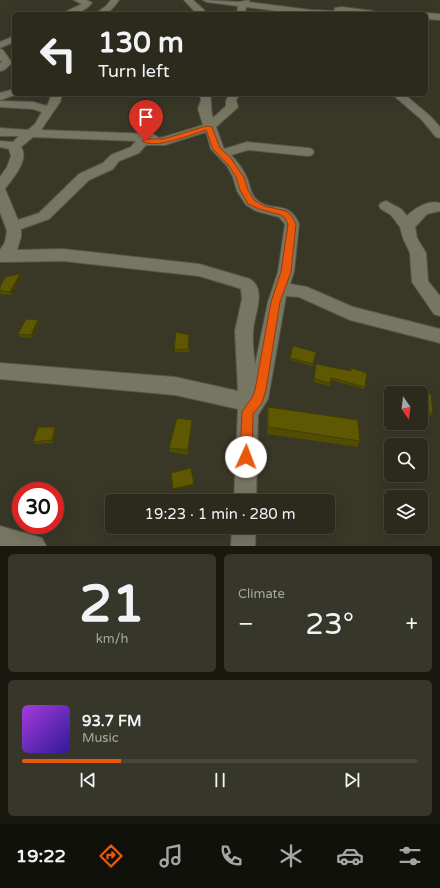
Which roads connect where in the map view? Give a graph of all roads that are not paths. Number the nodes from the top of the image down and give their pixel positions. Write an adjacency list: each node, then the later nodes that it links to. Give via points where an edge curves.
1 (78, 0): 6 (street, via 88,3)
2 (116, 0): 7 (street)
3 (188, 0): 8 (street)
4 (207, 0): 5 (street)
5 (244, 2): 9 (street); 10 (street)
6 (70, 12)
7 (102, 12)
8 (201, 12)
9 (242, 12)
10 (306, 12)
11 (338, 12): 12 (street, via 342,9)
12 (361, 12)
13 (428, 16): 14 (street)
14 (440, 17)
15 (12, 40): 16 (street)
16 (0, 45)
17 (0, 52): 18 (street, via 7,62)
18 (0, 68)
19 (12, 93): 24 (street)
20 (56, 96): 26 (street)
21 (205, 96): 27 (street, via 204,109)
22 (234, 96): 27 (street, via 231,100 232,107)
23 (398, 96): 30 (street, via 426,118)
24 (0, 97)
25 (0, 104): 26 (street, via 35,106)
26 (48, 111): 29 (street, via 39,126)
27 (209, 127): 31 (street); 35 (street, via 217,149)
28 (0, 132): 29 (street)
29 (30, 133): 31 (street); 33 (street)
30 (440, 134)
31 (176, 138): 41 (street, via 146,141 135,150 118,156 108,166 84,177 44,216)
32 (0, 140): 33 (street)
33 (14, 147): 36 (street, via 18,151 18,157)
34 (308, 152): 35 (street, via 247,146)
35 (222, 154): 43 (street, via 240,177 251,202 289,217 292,224 286,272)
36 (0, 187)
37 (0, 192): 41 (street, via 0,199)
38 (386, 206): 40 (street, via 396,212)
39 (437, 208): 40 (street, via 427,208 415,214)
40 (407, 226): 44 (street, via 418,253 420,282)
41 (12, 227): 42 (street, via 14,238)
42 (4, 256): 47 (street, via 63,255 193,269 244,282 250,291 244,331)
43 (280, 289): 45 (street, via 301,291 350,313); 47 (street, via 258,399)
44 (440, 309)
45 (440, 336)
46 (0, 371): 47 (street, via 175,386)
47 (248, 407): 48 (street)
48 (245, 494)
49 (244, 534): 52 (street)
50 (0, 538): 51 (street)
51 (34, 546)
52 (243, 546)

